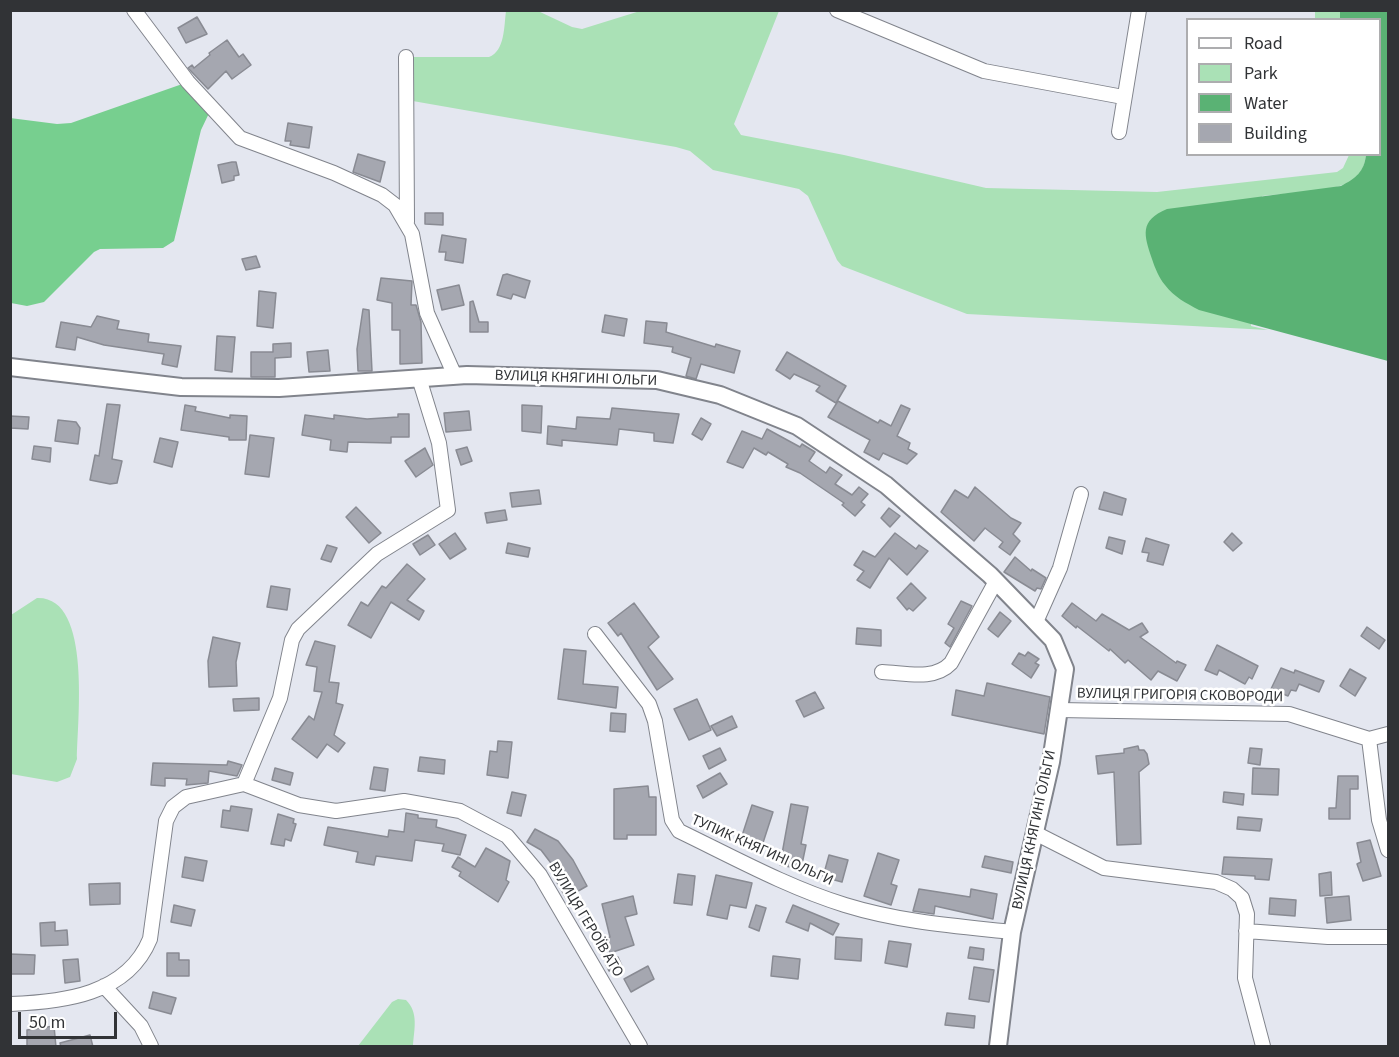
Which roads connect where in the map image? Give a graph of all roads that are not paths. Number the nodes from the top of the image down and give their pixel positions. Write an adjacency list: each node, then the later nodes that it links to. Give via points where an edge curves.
1 (134, 10): 7 (street, via 188,82 240,138 372,190 395,205)
2 (837, 10): 5 (street, via 984,70)
3 (1139, 10): 5 (street)
4 (406, 57): 7 (street)
5 (1123, 97): 6 (street)
6 (1119, 132)
7 (407, 222): 9 (street, via 427,313)
8 (10, 367): 10 (street, ВУЛИЦЯ КНЯГИНІ ОЛЬГИ, via 181,387 279,388)
9 (455, 376): 10 (street, ВУЛИЦЯ КНЯГИНІ ОЛЬГИ); 12 (street, ВУЛИЦЯ КНЯГИНІ ОЛЬГИ, via 657,380 695,387 747,404 797,426 886,485)
10 (419, 378): 19 (street, via 439,443 448,510 377,554 298,629 292,640 280,698)
11 (1082, 494): 13 (street, via 1060,568)
12 (996, 581): 13 (street, ВУЛИЦЯ КНЯГИНІ ОЛЬГИ); 15 (street, via 944,670 927,674)
13 (1036, 622): 16 (street, ВУЛИЦЯ КНЯГИНІ ОЛЬГИ, via 1053,640 1065,669)
14 (595, 634): 23 (street, ТУПИК КНЯГИНІ ОЛЬГИ, via 649,704 672,820 678,831 806,892 846,906 903,920)
15 (882, 672)
16 (1059, 710): 18 (street, ВУЛИЦЯ ГРИГОРІЯ СКОВОРОДИ, via 1289,714); 20 (street, ВУЛИЦЯ КНЯГИНІ ОЛЬГИ)
17 (1389, 734): 18 (street)
18 (1369, 740): 21 (street, via 1379,820)
19 (243, 784): 25 (street, via 186,797 170,811 150,939 137,962); 28 (street, ВУЛИЦЯ ГЕРОЇВ АТО, via 299,805 336,811 404,801 460,811 507,836 540,875)
20 (1035, 833): 22 (street, via 1104,868 1216,882 1232,889 1242,898 1247,914); 23 (street, ВУЛИЦЯ КНЯГИНІ ОЛЬГИ)
21 (1389, 850)
22 (1246, 931): 24 (street); 30 (street, via 1245,978)
23 (1012, 932): 29 (street, ВУЛИЦЯ КНЯГИНІ ОЛЬГИ)
24 (1389, 937)
25 (104, 986): 26 (street, via 58,1001); 27 (street, via 141,1026)
26 (10, 1004)
27 (152, 1047)
28 (640, 1047)
29 (998, 1047)
30 (1263, 1047)

